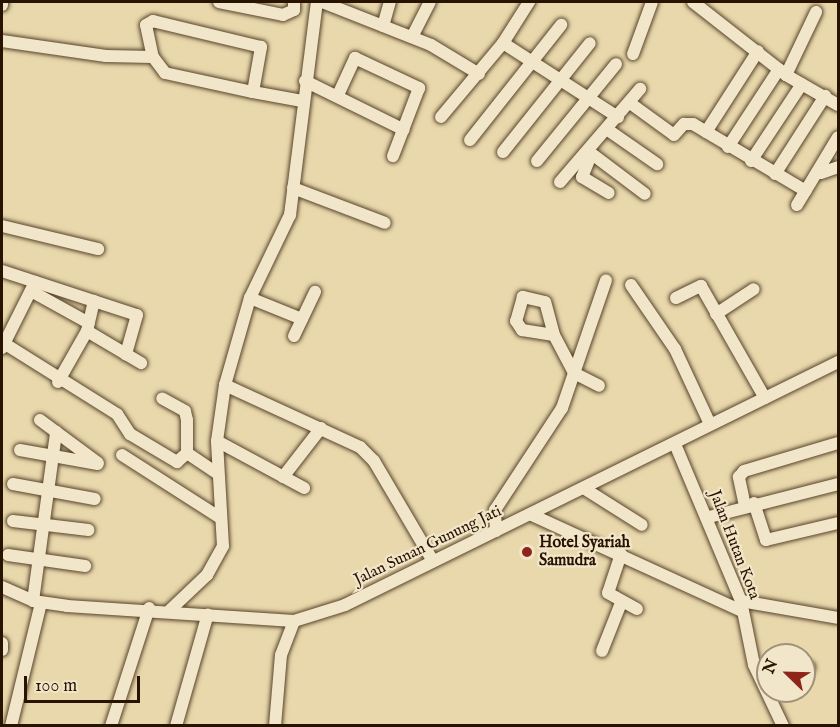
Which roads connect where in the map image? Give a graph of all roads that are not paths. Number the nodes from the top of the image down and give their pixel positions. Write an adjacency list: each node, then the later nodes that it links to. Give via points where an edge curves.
1 (219, 2): 2 (street, via 283,15 294,9)
2 (294, 2)
3 (317, 2): 26 (street)
4 (322, 2): 10 (street)
5 (390, 2): 13 (street)
6 (430, 2): 14 (street)
7 (529, 2): 16 (street)
8 (652, 2): 19 (street)
9 (693, 2): 18 (street)
10 (351, 7): 13 (street)
11 (816, 12): 23 (street)
12 (561, 25): 21 (street)
13 (383, 26): 14 (street)
14 (412, 37): 24 (street)
15 (2, 41): 20 (street, via 106,56)
16 (503, 43): 21 (street); 24 (street)
17 (590, 43): 25 (street)
18 (758, 51): 23 (street); 40 (street)
19 (633, 54)
20 (153, 57): 29 (street, via 165,73); 29 (street, via 146,26 153,21 261,47)
21 (531, 61): 25 (street); 42 (street)
22 (616, 64): 32 (street)
23 (782, 72): 27 (street); 43 (street)
24 (479, 74): 36 (street)
25 (560, 80): 32 (street); 44 (street)
26 (305, 81): 30 (street); 33 (street)
27 (802, 84): 31 (street); 48 (street)
28 (640, 89): 34 (street)
29 (253, 92): 33 (street)
30 (339, 95): 38 (street); 38 (street, via 355,58 410,83 420,92)
31 (825, 96): 35 (street); 52 (street)
32 (589, 98): 37 (street); 47 (street)
33 (302, 101): 54 (street)
34 (630, 103): 37 (street); 40 (street, via 671,134 687,122)
35 (838, 105)
36 (441, 117)
37 (618, 117): 39 (street)
38 (404, 130): 46 (street)
39 (608, 130): 45 (street); 49 (street)
40 (706, 132): 43 (street)
41 (838, 137): 51 (street)
42 (470, 140)
43 (728, 147): 48 (street)
44 (503, 152)
45 (590, 152): 53 (street); 56 (street, via 582,177); 57 (street)
46 (393, 156)
47 (537, 161)
48 (751, 161): 52 (street)
49 (657, 164)
50 (838, 167): 51 (street)
51 (821, 173): 55 (street)
52 (775, 174): 55 (street)
53 (560, 182)
54 (293, 188): 59 (street); 68 (street, via 290,215)
55 (806, 191): 58 (street)
56 (609, 193)
57 (645, 194)
58 (797, 205)
59 (385, 223)
60 (2, 226): 61 (street)
61 (98, 249)
62 (2, 271): 65 (street)
63 (606, 280): 80 (street)
64 (631, 285): 87 (street, via 675,349)
65 (33, 287): 70 (street); 73 (street); 76 (street)
66 (754, 289): 71 (street)
67 (315, 292): 72 (street)
68 (250, 298): 72 (street); 82 (street)
69 (676, 298): 71 (street, via 701,286)
70 (94, 301): 73 (street); 77 (street, via 137,315)
71 (716, 314): 85 (street)
72 (302, 319): 75 (street)
73 (88, 327): 77 (street); 81 (street)
74 (554, 334): 80 (street)
75 (294, 336)
76 (3, 345): 81 (street)
77 (126, 354): 78 (street)
78 (141, 363)
79 (838, 363): 85 (street, Jalan Sunan Gunung Jati)
80 (574, 373): 83 (street); 114 (street, via 562,408 495,510)
81 (59, 380): 94 (street, via 119,419 130,434 169,460 177,462)
82 (225, 385): 88 (street); 90 (street)
83 (599, 386)
84 (162, 398): 94 (street, via 185,411)
85 (765, 398): 87 (street, Jalan Sunan Gunung Jati)
86 (40, 420): 89 (street)
87 (710, 424): 92 (street, Jalan Sunan Gunung Jati)
88 (321, 428): 98 (street); 118 (street, via 354,443 374,461)
89 (56, 432): 96 (street); 96 (street, via 98,464)
90 (218, 441): 97 (street); 98 (street)
91 (838, 443): 105 (street, via 744,471 739,477)
92 (675, 444): 102 (street, Jalan Sunan Gunung Jati); 108 (street, Jalan Hutan Kota)
93 (20, 450): 96 (street)
94 (187, 453): 97 (street)
95 (122, 455): 107 (street)
96 (50, 456): 103 (street)
97 (217, 473): 107 (street)
98 (283, 477): 101 (street)
99 (14, 484): 103 (street)
100 (838, 484): 105 (street)
101 (304, 488)
102 (585, 489): 106 (street, Jalan Sunan Gunung Jati); 112 (street)
103 (45, 490): 104 (street); 111 (street)
104 (95, 499)
105 (750, 504): 108 (street); 110 (street, via 766,540)
106 (532, 515): 114 (street, Jalan Sunan Gunung Jati); 115 (street)
107 (219, 517): 126 (street, via 225,530 216,562)
108 (709, 517): 123 (street, Jalan Hutan Kota)
109 (13, 521): 111 (street)
110 (838, 523)
111 (42, 525): 113 (street); 117 (street)
112 (642, 525)
113 (88, 530)
114 (496, 531): 118 (street, Jalan Sunan Gunung Jati)
115 (621, 554): 122 (street, via 608,590); 123 (street)
116 (8, 555): 117 (street)
117 (38, 560): 119 (street); 121 (street)
118 (433, 561): 129 (street, Jalan Sunan Gunung Jati, via 345,605)
119 (85, 566)
120 (2, 587): 121 (street, Jalan Sunan Gunung Jati)
121 (37, 602): 124 (street, Jalan Sunan Gunung Jati); 135 (street)
122 (621, 603): 125 (street); 132 (street)
123 (742, 606): 128 (street); 133 (street, Jalan Hutan Kota)
124 (149, 608): 126 (street, Jalan Sunan Gunung Jati); 136 (street)
125 (638, 609)
126 (170, 610): 127 (street, Jalan Sunan Gunung Jati)
127 (208, 614): 129 (street, Jalan Sunan Gunung Jati); 137 (street)
128 (838, 618)
129 (294, 621): 138 (street, via 276,684)
130 (2, 643): 131 (street)
131 (2, 650)
132 (602, 651)
133 (756, 653)
134 (773, 703): 139 (street, Jalan Hutan Kota)
135 (11, 726)
136 (111, 726)
137 (176, 726)
138 (275, 726)
139 (783, 726)

